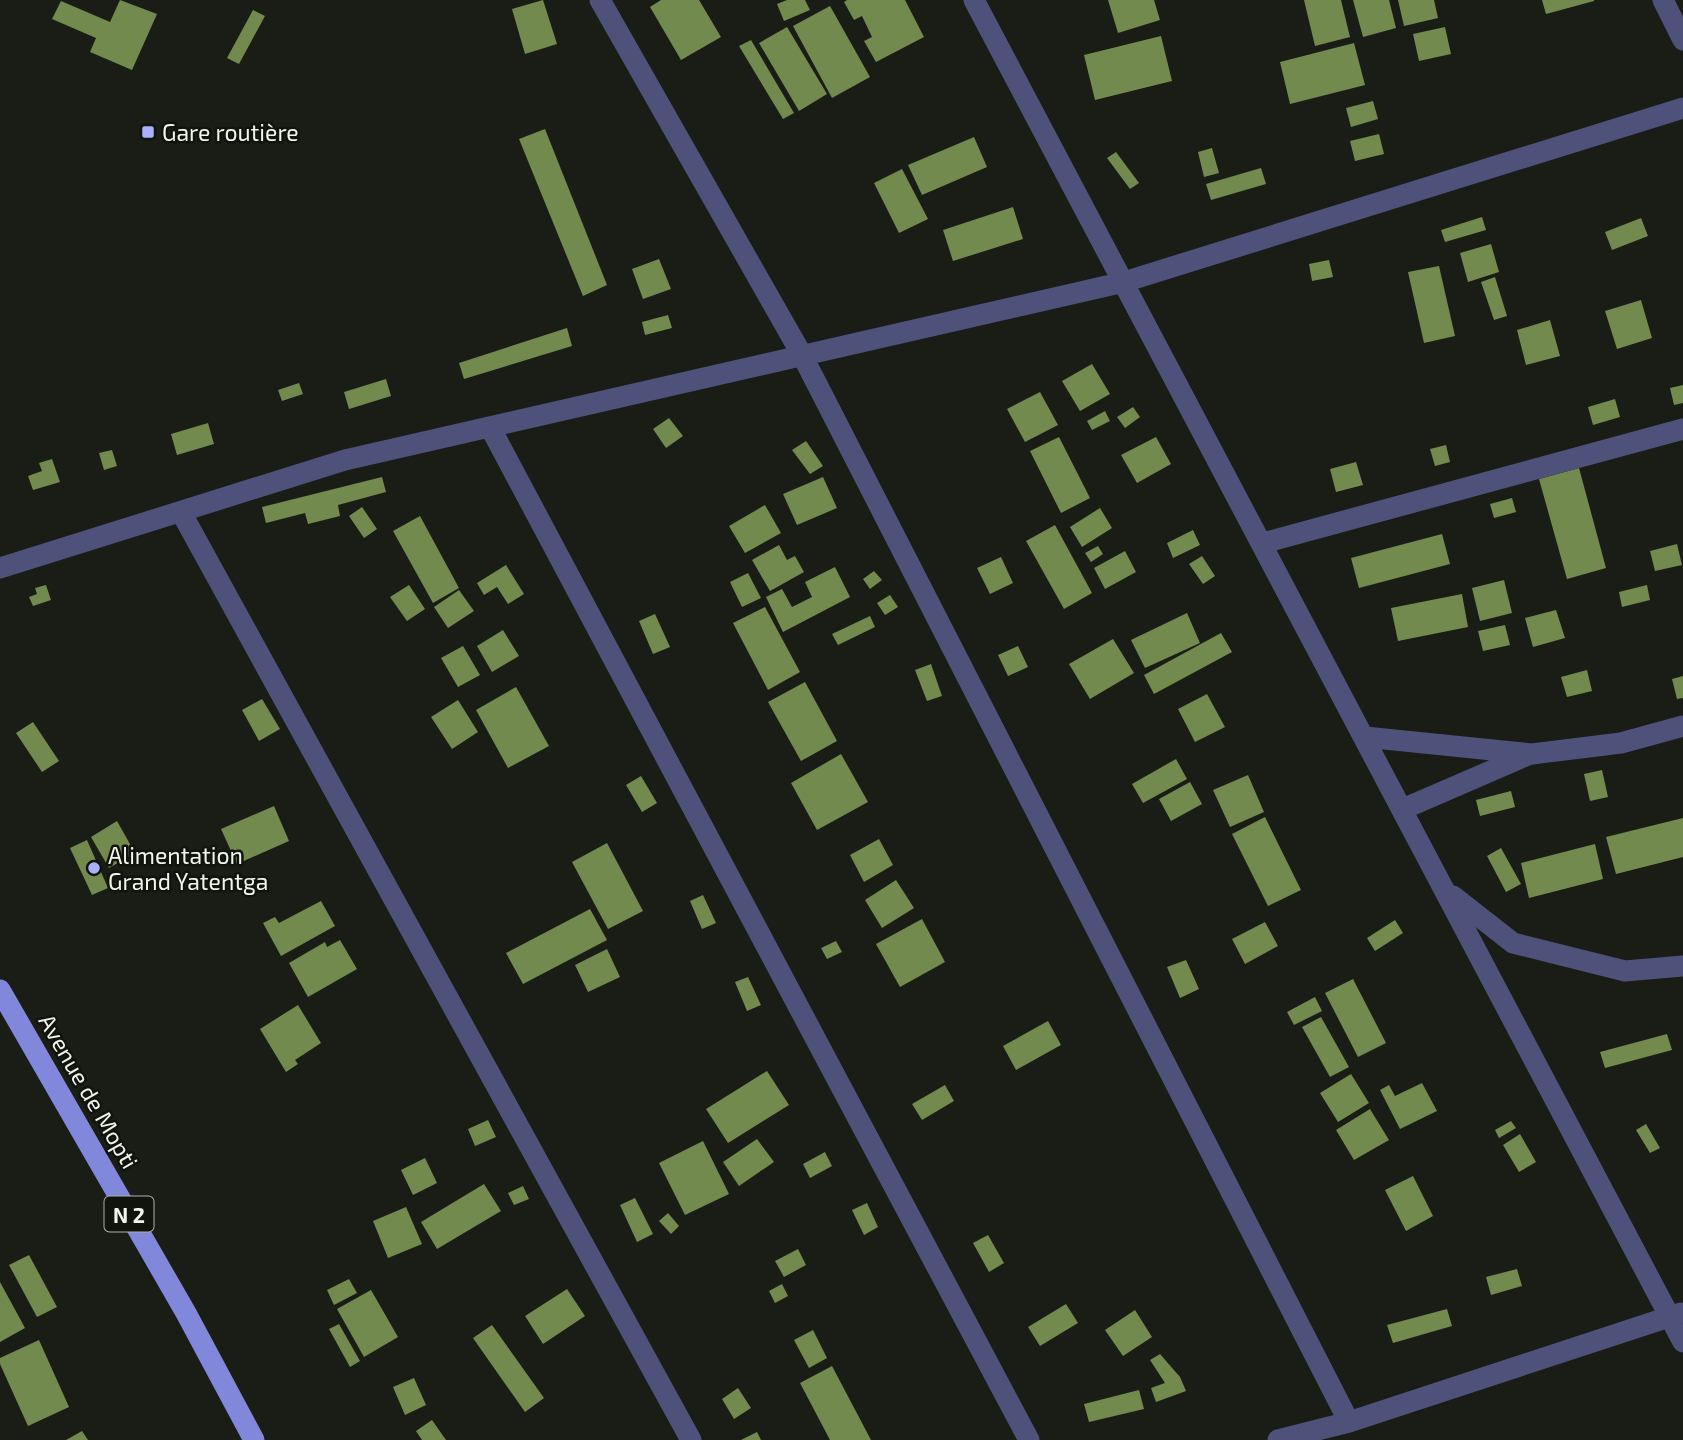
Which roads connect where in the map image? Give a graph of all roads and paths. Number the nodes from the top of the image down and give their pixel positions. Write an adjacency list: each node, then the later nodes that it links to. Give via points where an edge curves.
1 (600, 0): 7 (street)
2 (974, 0): 6 (street)
3 (1663, 0): 4 (street)
4 (1683, 40)
5 (1683, 108): 6 (street)
6 (1124, 282): 7 (street); 11 (street)
7 (802, 355): 8 (street); 22 (street)
8 (490, 427): 10 (street, via 345,460); 25 (street)
9 (1683, 429): 11 (street)
10 (181, 512): 12 (street); 24 (street)
11 (1263, 543): 14 (street)
12 (0, 568)
13 (1683, 726): 15 (street, via 1621,743)
14 (1365, 737): 15 (street); 16 (street)
15 (1532, 754): 16 (street)
16 (1403, 809): 17 (street)
17 (1445, 890): 18 (street, via 1513,943 1625,971); 20 (street)
18 (1683, 966)
19 (0, 990): 23 (main road, Avenue de Mopti / N 2)
20 (1676, 1315): 21 (street); 22 (street)
21 (1683, 1342)
22 (1349, 1422): 26 (street)
23 (254, 1440)
24 (691, 1440)
25 (1029, 1440)
26 (1278, 1440)

